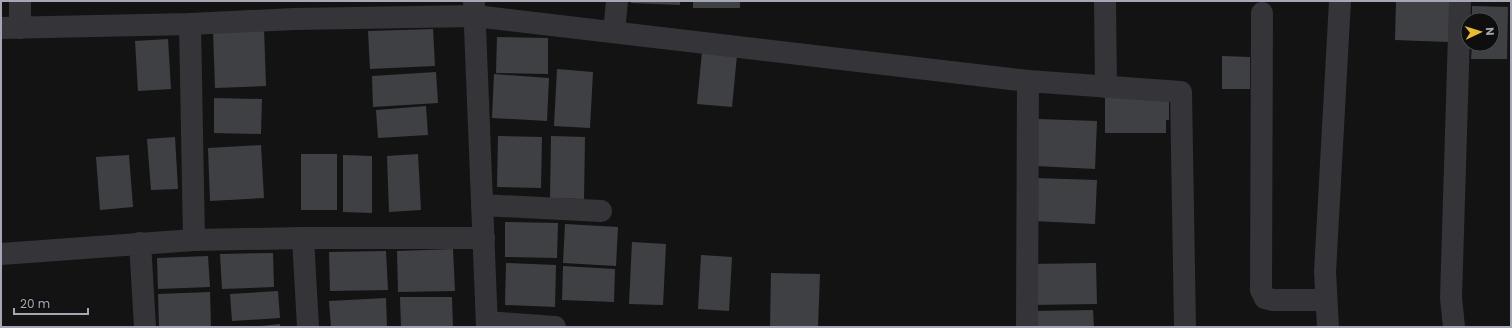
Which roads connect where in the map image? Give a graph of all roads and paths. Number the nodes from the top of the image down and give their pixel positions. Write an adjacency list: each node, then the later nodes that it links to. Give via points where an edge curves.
1 (20, 1): 10 (street)
2 (617, 1): 11 (street)
3 (1105, 1): 13 (street)
4 (1340, 1): 21 (street, via 1325,272)
5 (1460, 1): 29 (street, via 1452,298)
6 (474, 9): 7 (street); 11 (street); 14 (street)
7 (294, 10): 9 (street)
8 (1262, 12): 21 (street, via 1261,290 1265,298 1273,300)
9 (190, 24): 10 (street); 18 (street)
10 (10, 28)
11 (614, 32): 12 (street)
12 (1028, 81): 13 (street); 26 (street)
13 (1106, 87): 27 (street, via 1181,92)
14 (482, 205): 15 (street); 17 (street)
15 (601, 211)
16 (303, 238): 17 (street); 18 (street); 24 (street)
17 (484, 238): 22 (street)
18 (194, 240): 19 (street)
19 (140, 243): 20 (street); 23 (street)
20 (1, 254)
21 (1326, 300): 28 (street)
22 (487, 325): 25 (street)
23 (145, 327)
24 (308, 327)
25 (554, 327)
26 (1026, 327)
27 (1185, 327)
28 (1328, 327)
29 (1454, 327)

